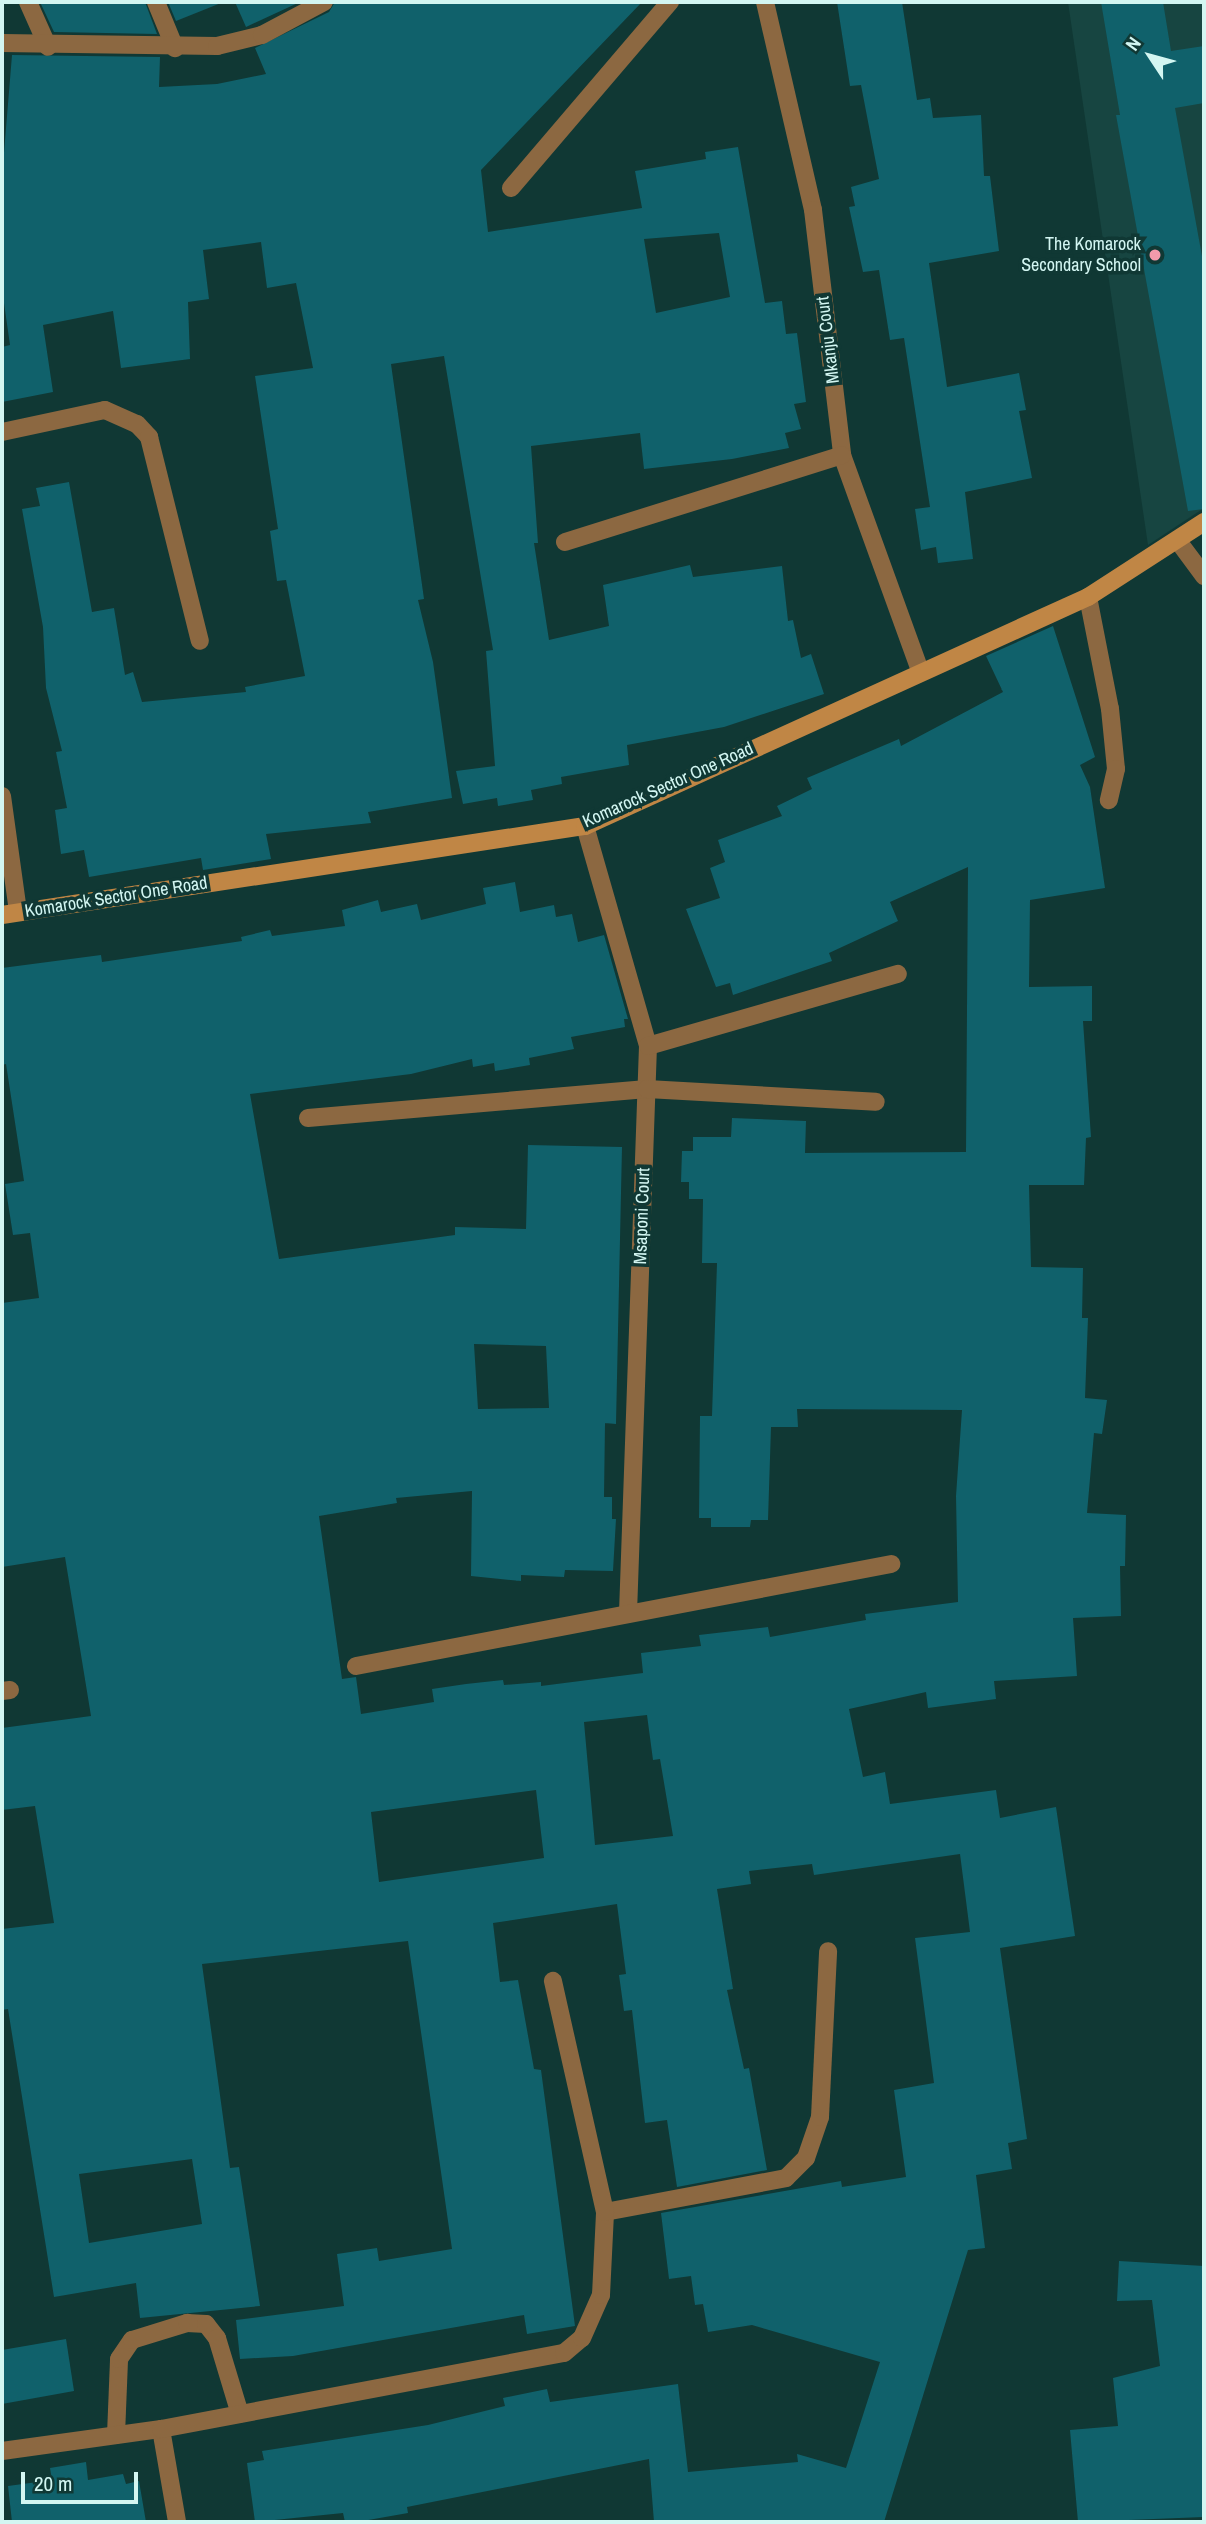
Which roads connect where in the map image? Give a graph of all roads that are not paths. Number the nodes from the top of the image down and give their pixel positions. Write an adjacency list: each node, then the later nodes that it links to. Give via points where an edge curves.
1 (28, 2): 8 (street)
2 (156, 2): 9 (street)
3 (324, 2): 6 (street)
4 (670, 2): 10 (street)
5 (765, 2): 12 (street, Mkanju Court, via 813,210)
6 (300, 8): 9 (street, via 262,35 216,46)
7 (2, 43): 8 (street)
8 (48, 47): 9 (street)
9 (175, 48)
10 (511, 188)
11 (2, 432): 18 (street, via 105,410 137,424 149,437)
12 (842, 455): 15 (street); 19 (street, Mkanju Court)
13 (1204, 522): 14 (main road, Komarock Sector One Road)
14 (1178, 541): 16 (street); 17 (main road, Komarock Sector One Road)
15 (565, 542)
16 (1204, 576)
17 (1088, 597): 19 (main road, Komarock Sector One Road); 21 (street, via 1110,709 1116,768)
18 (200, 641)
19 (920, 671): 22 (main road, Komarock Sector One Road)
20 (2, 796): 23 (street)
21 (1109, 800)
22 (585, 826): 23 (main road, Komarock Sector One Road); 25 (street, Msaponi Court)
23 (10, 914)
24 (898, 974): 25 (street)
25 (648, 1046): 26 (street, Msaponi Court)
26 (648, 1089): 27 (street); 28 (street); 30 (street, Msaponi Court)
27 (876, 1102)
28 (308, 1118)
29 (891, 1564): 30 (street)
30 (628, 1614): 31 (street)
31 (356, 1666)
32 (828, 1951): 34 (street, via 820,2117 806,2158 786,2178)
33 (553, 1981): 34 (street)
34 (606, 2212): 35 (street, via 601,2295 582,2337 564,2354)
35 (240, 2414): 36 (street); 37 (street, via 217,2338 206,2324 187,2323 132,2340 119,2359)
36 (161, 2429): 37 (street); 39 (street)
37 (117, 2435): 38 (street)
38 (2, 2451)
39 (177, 2522)

